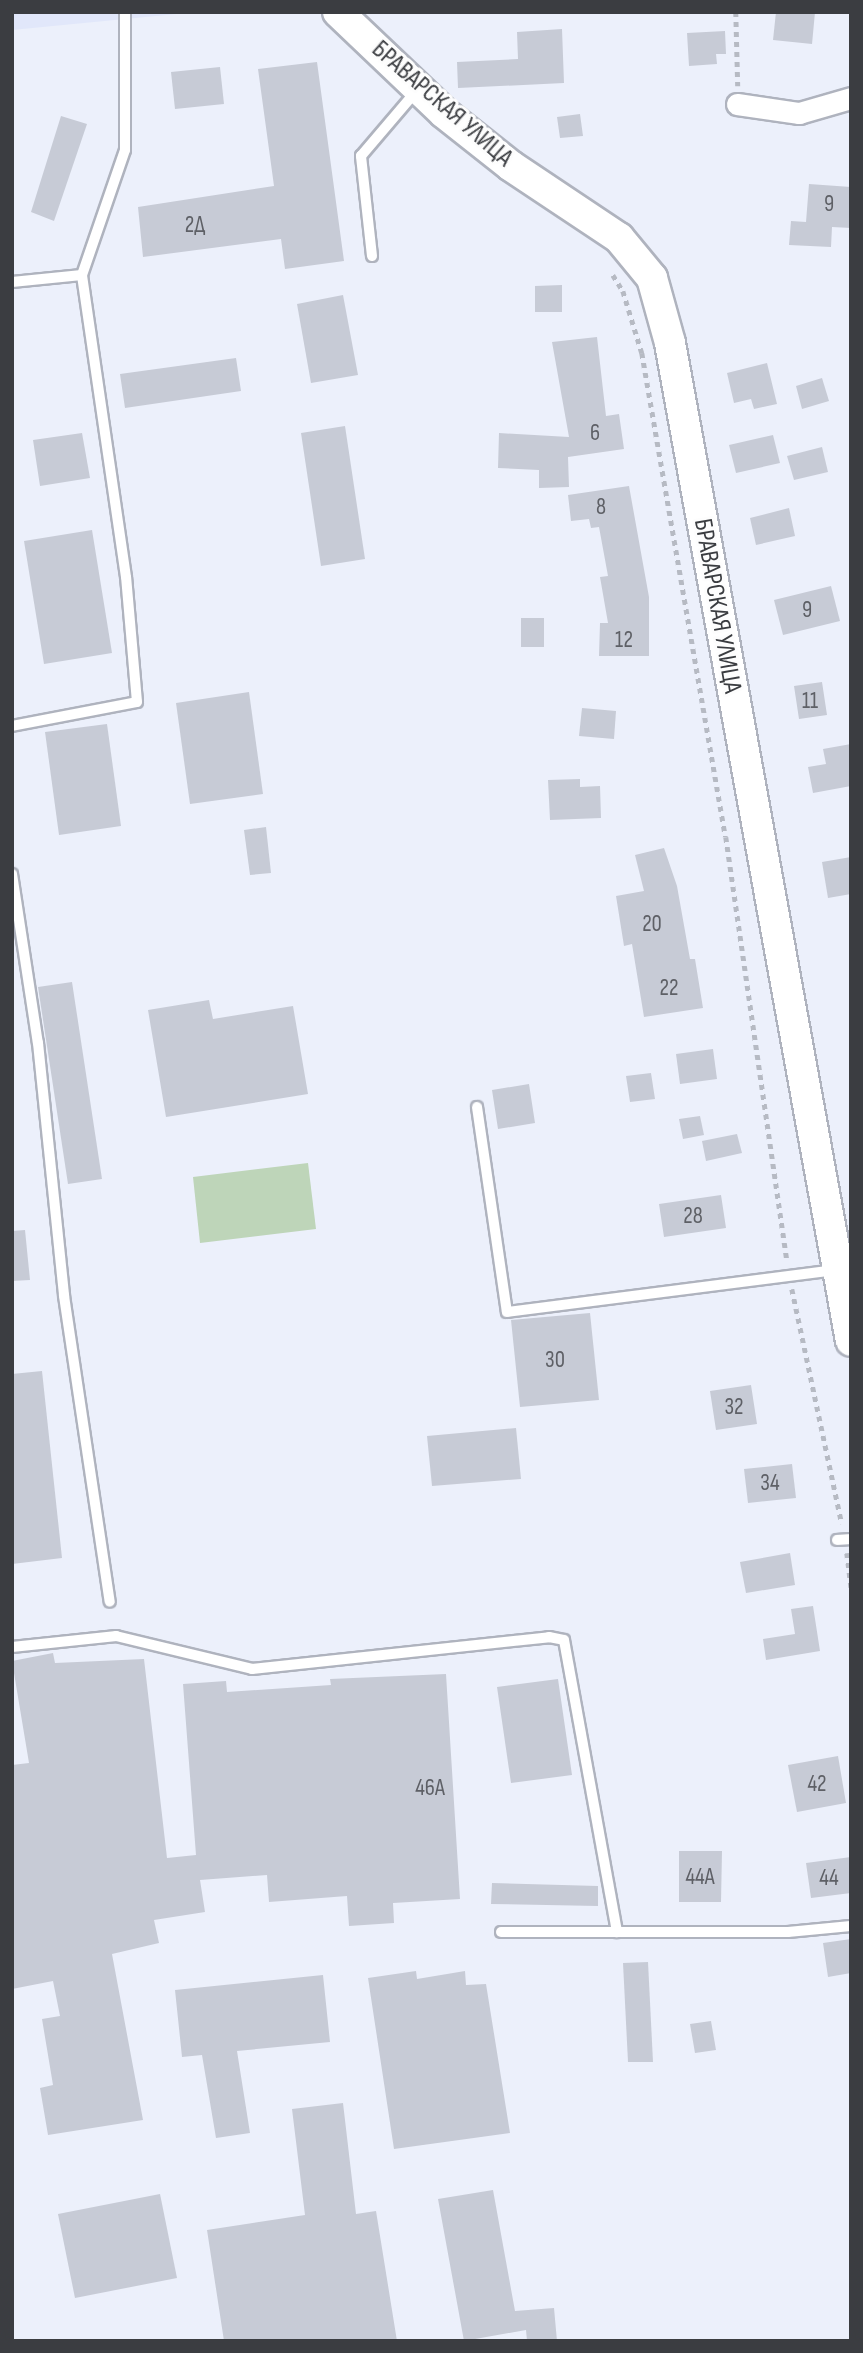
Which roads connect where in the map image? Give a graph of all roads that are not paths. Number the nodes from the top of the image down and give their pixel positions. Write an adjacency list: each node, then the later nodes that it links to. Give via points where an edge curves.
1 (125, 12): 7 (lane, via 125,150)
2 (338, 12): 3 (main road, БРАВАРСКАЯ УЛИЦА)
3 (418, 89): 6 (lane, via 361,156); 12 (main road, БРАВАРСКАЯ УЛИЦА, via 511,166 620,239 652,278 670,343)
4 (851, 98): 5 (street, via 799,113)
5 (737, 104)
6 (372, 256)
7 (82, 275): 8 (lane); 9 (lane, via 126,577 137,702)
8 (12, 282)
9 (12, 726)
10 (12, 874): 14 (lane, via 38,1042 64,1296)
11 (477, 1107): 12 (lane, via 507,1312)
12 (837, 1270): 13 (main road, БРАВАРСКАЯ УЛИЦА)
13 (851, 1341)
14 (110, 1602)
15 (12, 1647): 18 (lane, via 116,1636 251,1669 549,1637 564,1640)
16 (851, 1926): 18 (lane, via 788,1932)
17 (501, 1932): 18 (lane)
18 (617, 1932)

